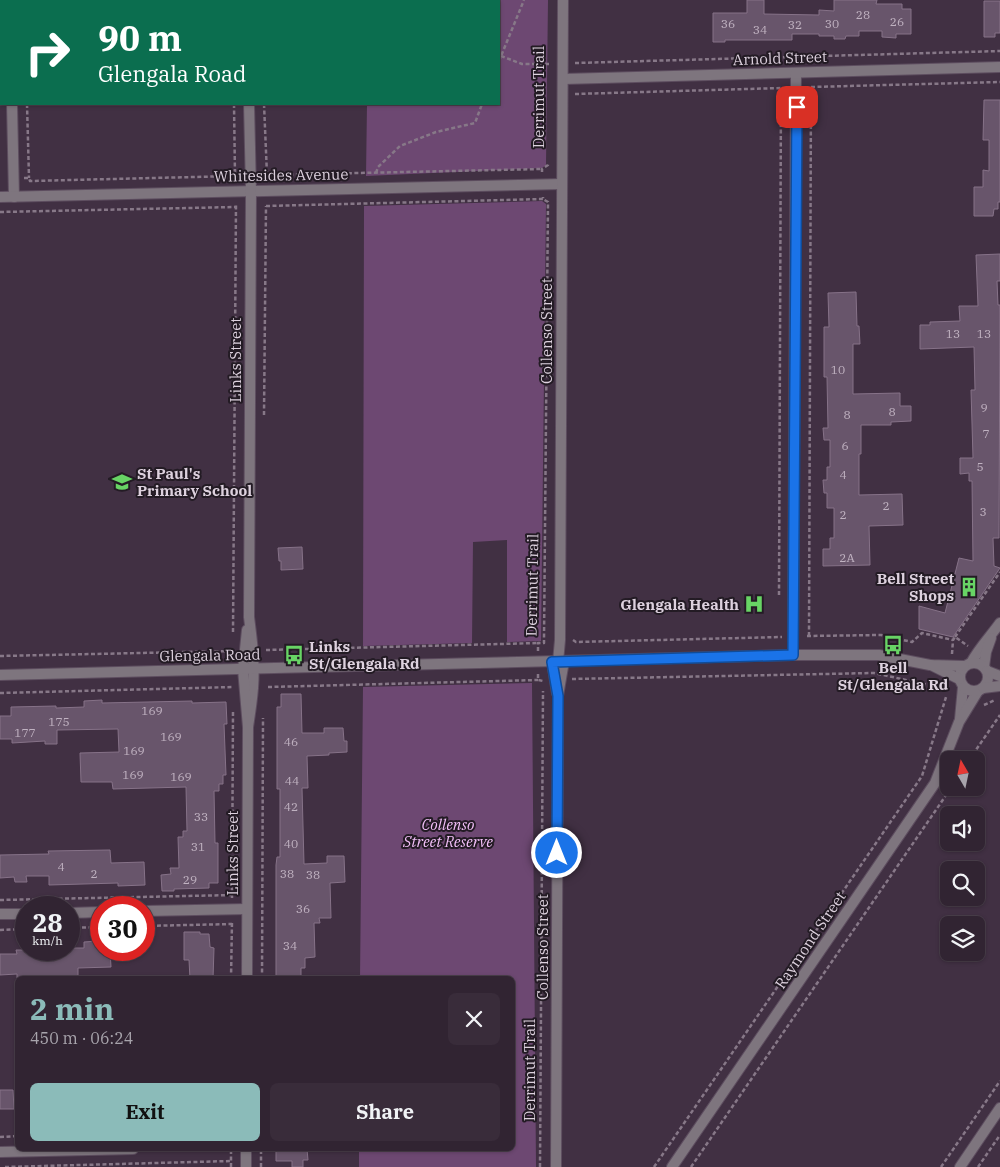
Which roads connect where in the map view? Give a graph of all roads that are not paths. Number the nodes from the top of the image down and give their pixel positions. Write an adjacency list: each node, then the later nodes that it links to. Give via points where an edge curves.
1 (563, 0): 4 (street, Collenso Street)
2 (999, 66): 3 (street, Arnold Street)
3 (796, 73): 4 (street, Arnold Street); 13 (street)
4 (563, 78): 7 (street, Collenso Street)
5 (12, 105): 10 (street)
6 (249, 105): 8 (street, Links Street)
7 (562, 184): 8 (street, Whitesides Avenue); 14 (street, Collenso Street)
8 (251, 191): 10 (street, Whitesides Avenue); 17 (street, Links Street)
9 (0, 197): 10 (street, Whitesides Avenue)
10 (14, 197)
11 (1000, 623): 12 (street)
12 (992, 635): 16 (street); 18 (street, via 986,652)
13 (793, 655): 14 (street, Glengala Road); 15 (street, Glengala Road, via 879,655)
14 (558, 662): 17 (street, Glengala Road); 35 (street, Collenso Street)
15 (930, 664): 16 (street, Glengala Road); 21 (street, Glengala Road)
16 (968, 664): 18 (street, via 980,664); 21 (street, via 960,674)
17 (248, 669): 19 (street, Glengala Road); 25 (street, Links Street)
18 (986, 669): 20 (street); 23 (street, via 988,680)
19 (0, 675)
20 (1000, 676)
21 (961, 683): 23 (street, via 970,691); 24 (street, Raymond Street)
22 (1000, 686): 23 (street)
23 (980, 689): 24 (street, Raymond Street)
24 (959, 722): 36 (street, Raymond Street, via 935,783)
25 (247, 909): 26 (street); 29 (street, Links Street)
26 (155, 911)
27 (0, 914): 28 (street)
28 (15, 914)
29 (247, 976)
30 (1000, 1108): 37 (street)
31 (44, 1151): 33 (street)
32 (246, 1151): 34 (street)
33 (0, 1152)
34 (246, 1167)
35 (556, 1167)
36 (672, 1167)
37 (960, 1167)

